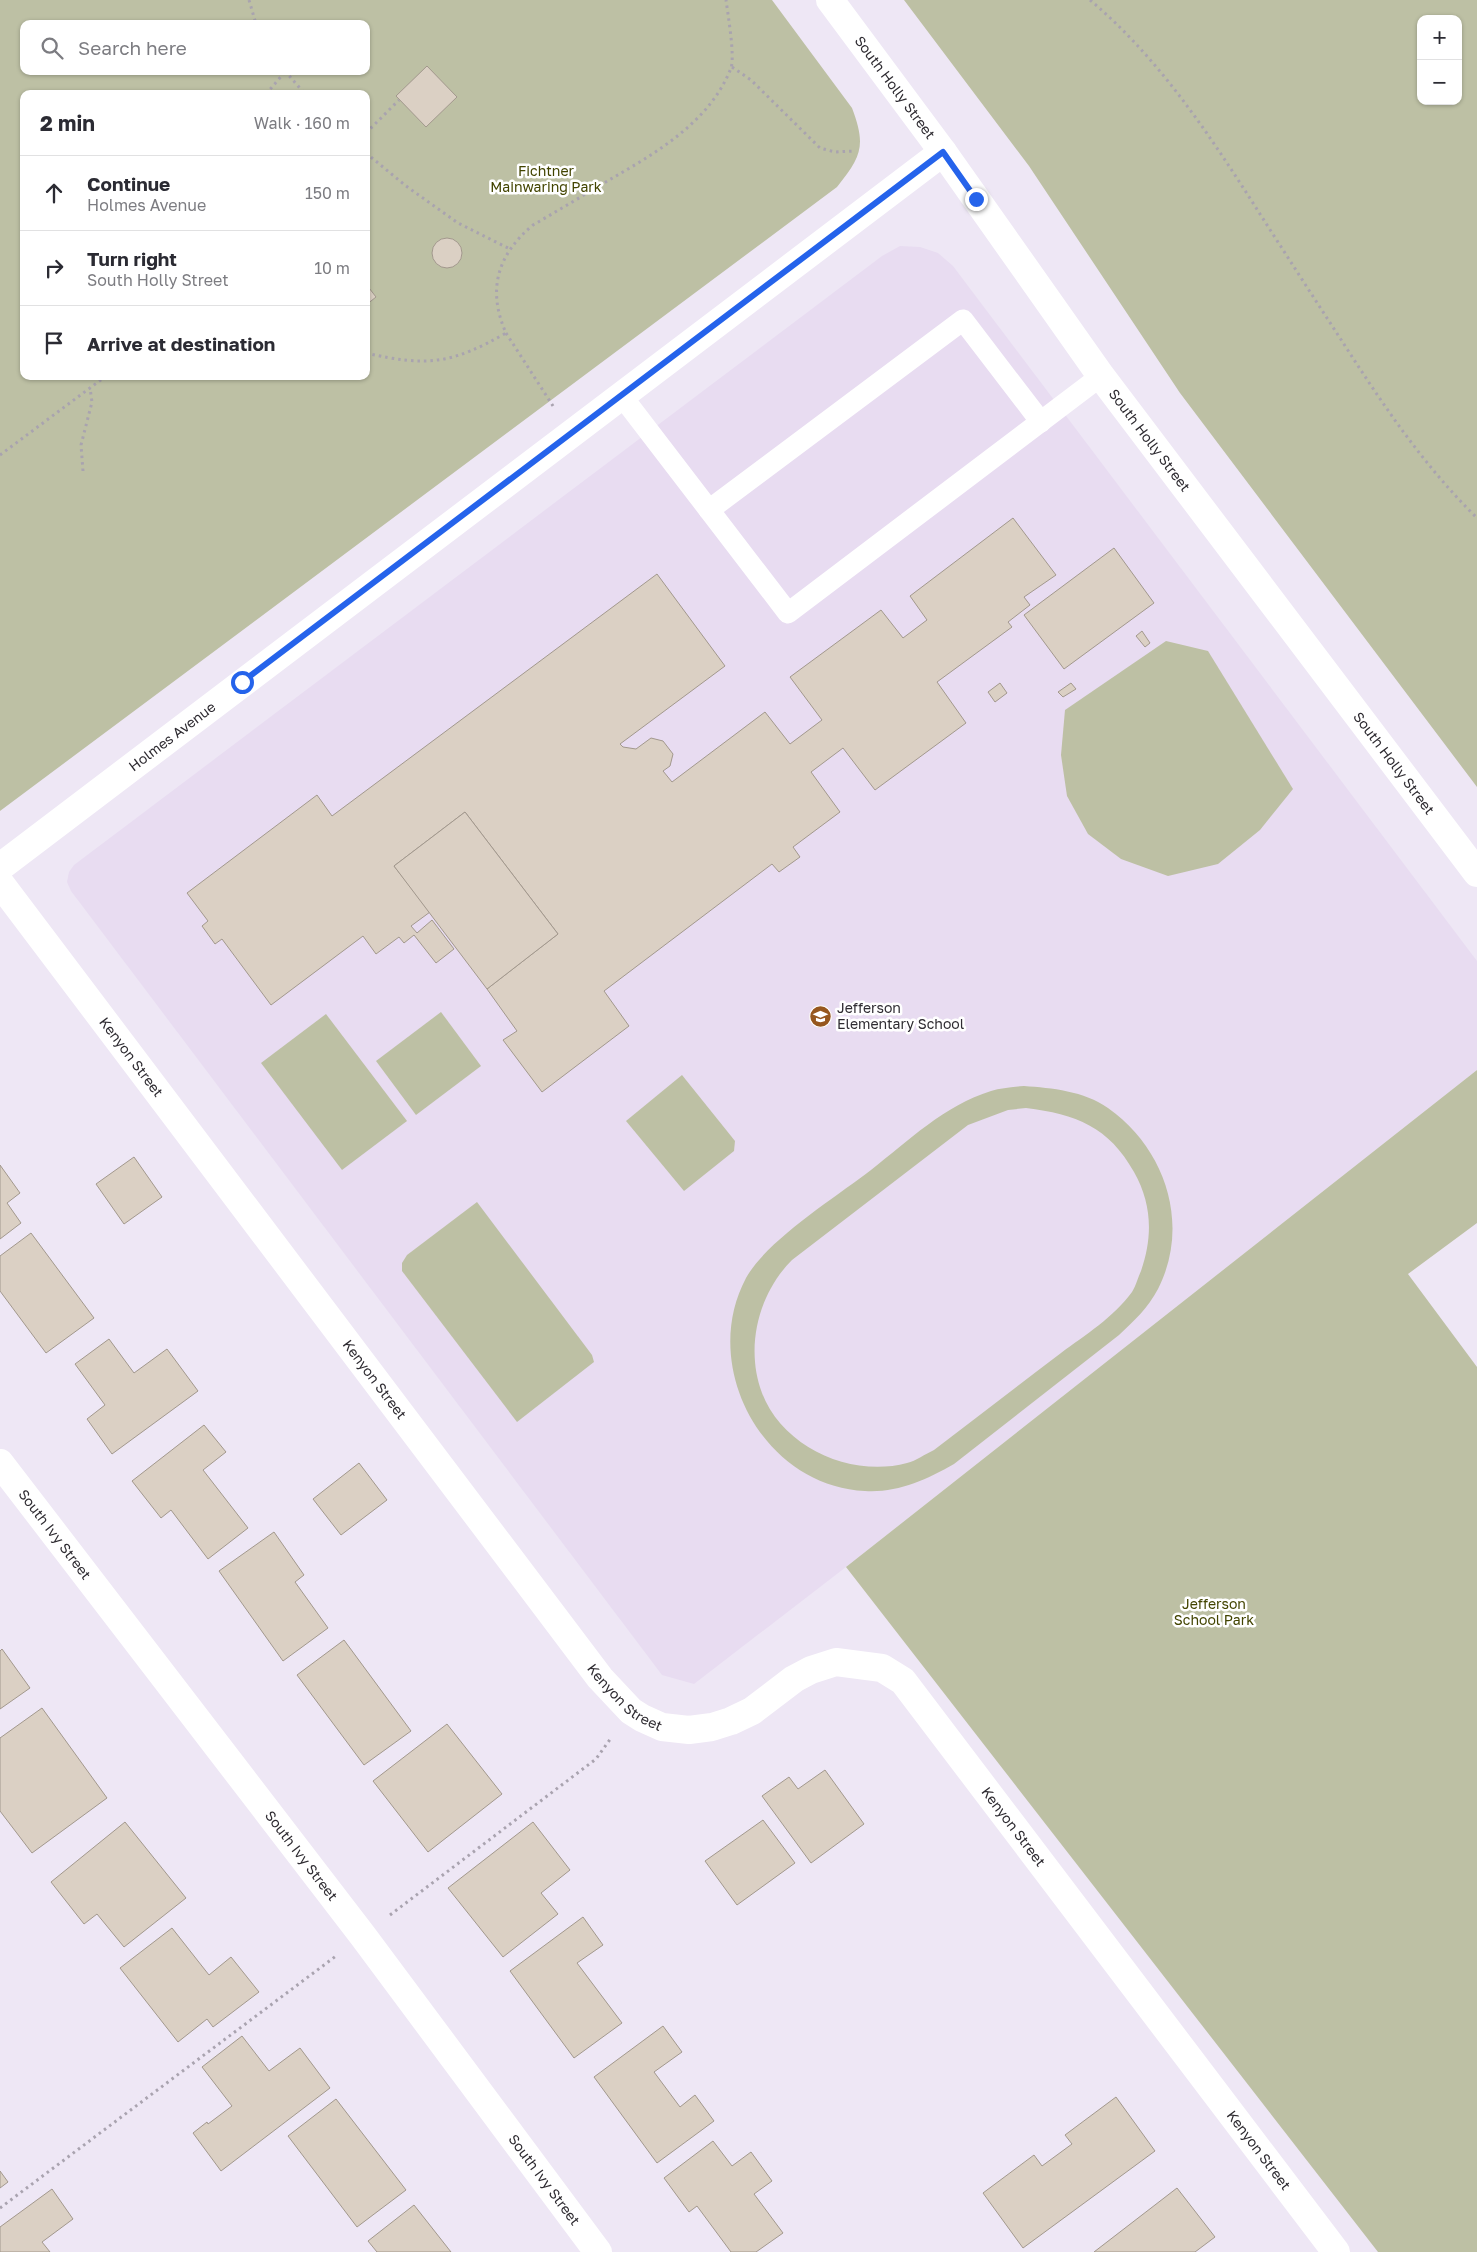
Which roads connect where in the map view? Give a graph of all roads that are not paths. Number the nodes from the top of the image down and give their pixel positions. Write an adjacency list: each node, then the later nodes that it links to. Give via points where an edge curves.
1 (830, 0): 2 (street, South Holly Street)
2 (943, 152): 3 (street, South Holly Street); 4 (street, Holmes Avenue)
3 (1101, 376): 5 (lane); 8 (street, South Holly Street)
4 (621, 395): 6 (lane); 7 (street, Holmes Avenue)
5 (1041, 422): 6 (lane, via 963,320); 6 (lane, via 788,613)
6 (710, 510)
7 (0, 867)
8 (1477, 873)
9 (0, 883): 12 (street, Kenyon Street, via 594,1670 630,1711 662,1727 689,1730 712,1727 752,1711 811,1670 836,1662 882,1668 902,1681)
10 (0, 1462): 11 (street, South Ivy Street, via 363,1936)
11 (598, 2252)
12 (1336, 2252)

